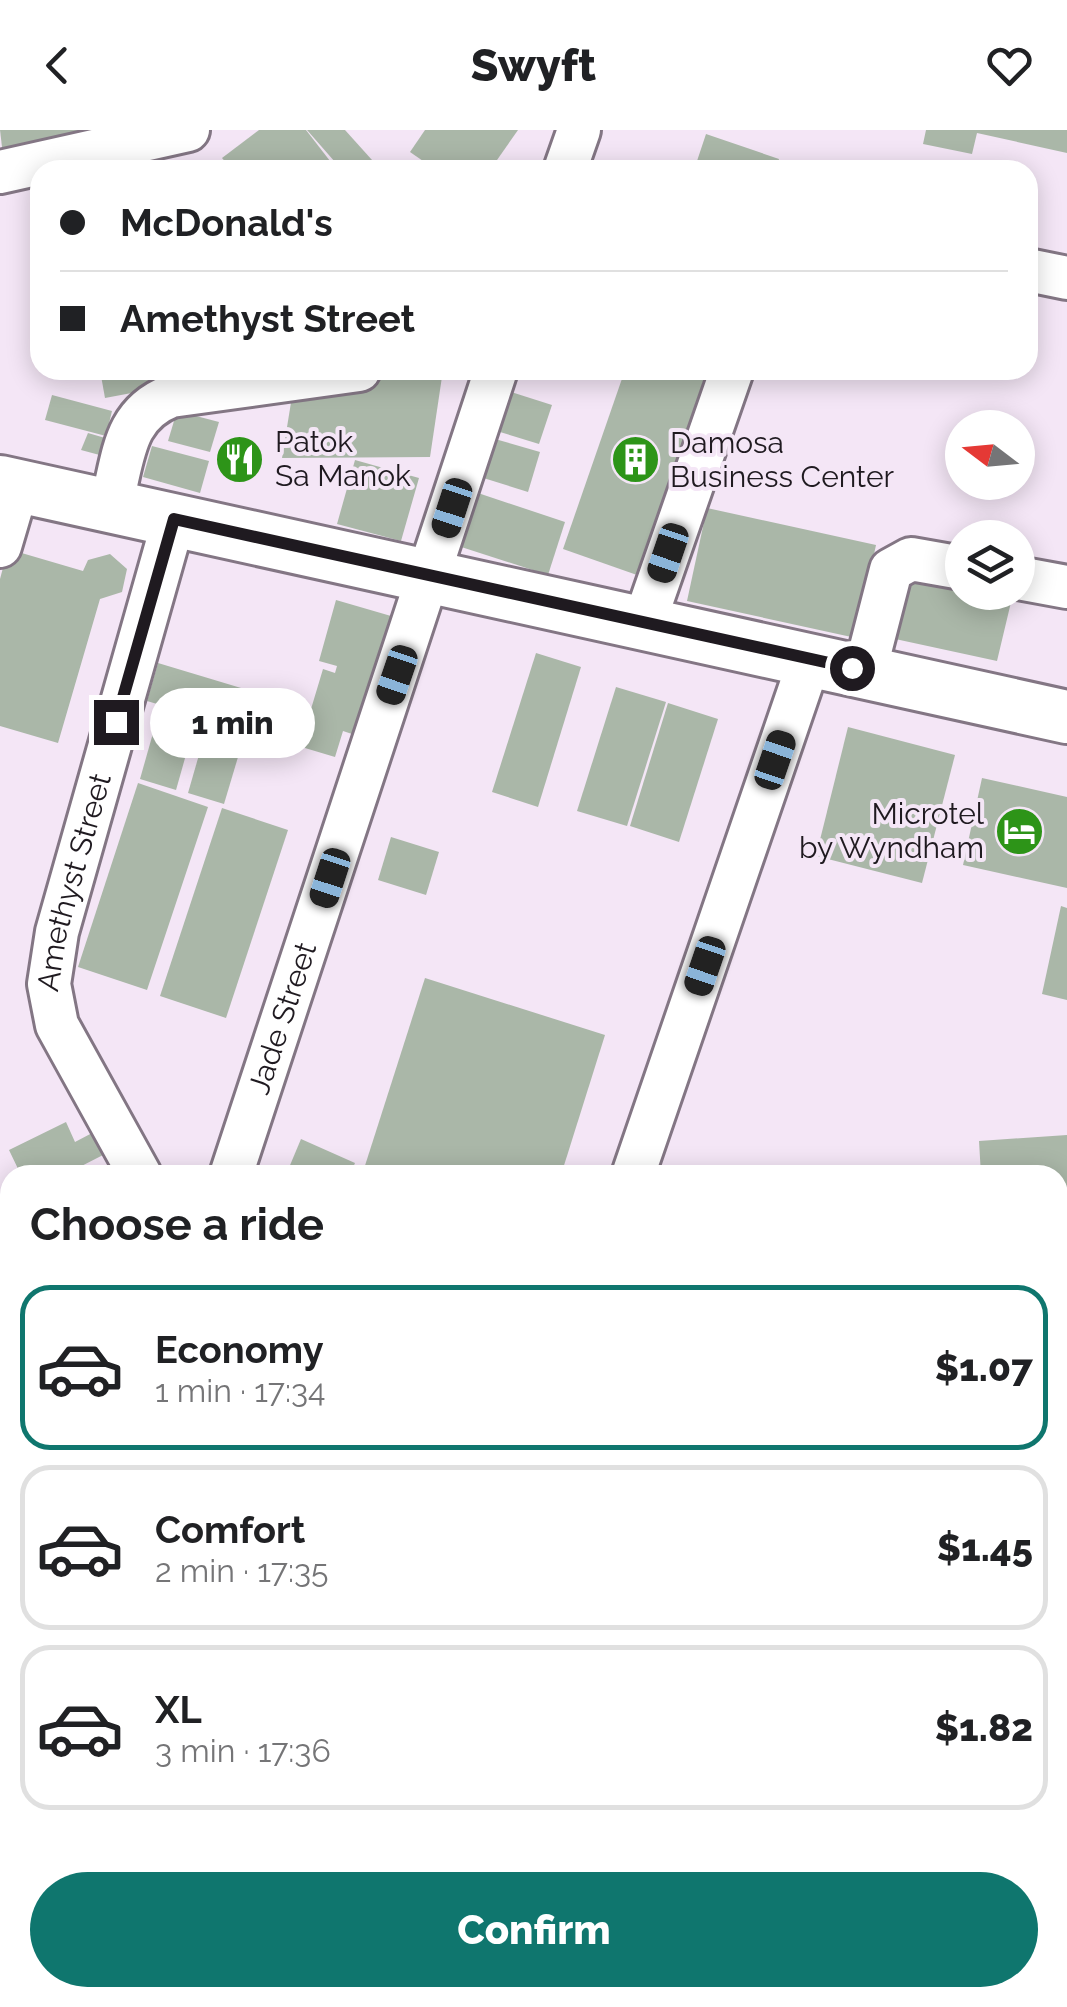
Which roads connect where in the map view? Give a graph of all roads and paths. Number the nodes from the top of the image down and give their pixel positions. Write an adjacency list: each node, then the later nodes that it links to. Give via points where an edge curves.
1 (188, 130): 3 (street)
2 (579, 130): 4 (street)
3 (59, 160)
4 (568, 160)
5 (30, 166): 6 (street)
6 (0, 172)
7 (1038, 272): 8 (street)
8 (1067, 278)
9 (287, 380): 13 (street, via 171,396 146,406 132,426)
10 (493, 380): 17 (street, Jade Street)
11 (729, 380): 20 (street)
12 (9, 484): 13 (main road); 15 (street)
13 (111, 505): 14 (main road)
14 (174, 519): 17 (main road); 24 (street, Amethyst Street, via 57,932 49,984 57,1025)
15 (0, 546)
16 (945, 565): 22 (street, via 911,559 891,570)
17 (430, 576): 20 (main road); 25 (street, Jade Street)
18 (1035, 581): 19 (street)
19 (1067, 587)
20 (644, 623): 21 (main road)
21 (810, 659): 22 (main road); 26 (street)
22 (865, 671): 23 (main road)
23 (1067, 716)
24 (134, 1165)
25 (233, 1165)
26 (636, 1165)

